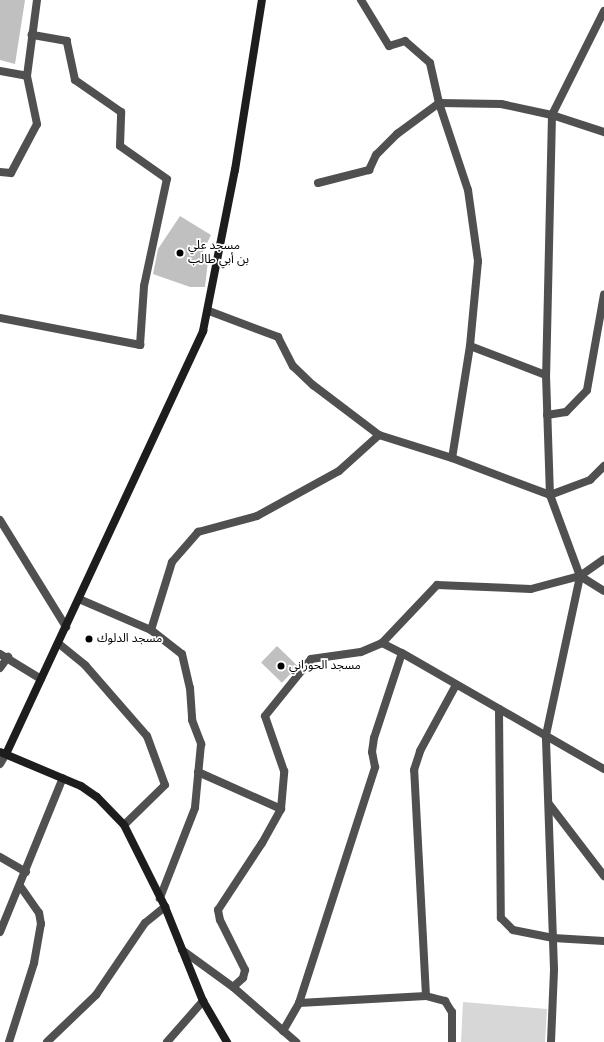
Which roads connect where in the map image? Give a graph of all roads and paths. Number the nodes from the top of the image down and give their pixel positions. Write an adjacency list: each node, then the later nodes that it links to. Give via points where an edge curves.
1 (37, 0): 5 (street)
2 (262, 0): 14 (main road)
3 (361, 0): 8 (street, via 388,46 405,41 430,64)
4 (604, 11): 9 (street)
5 (32, 35): 7 (street); 15 (street, via 67,41 75,80 122,112 120,146 167,179 144,286 140,345)
6 (0, 71): 7 (street)
7 (27, 76): 11 (street, via 37,124 12,173)
8 (440, 103): 9 (street, via 501,104); 12 (street, via 397,134 376,155 369,170); 16 (street, via 468,190 478,261)
9 (552, 115): 10 (street); 17 (street)
10 (604, 132)
11 (0, 172)
12 (318, 184)
13 (604, 295): 18 (street, via 587,390 566,412)
14 (208, 311): 19 (street, via 278,337 293,366); 27 (main road, via 196,349)
15 (0, 318)
16 (470, 346): 17 (street); 20 (street)
17 (546, 375): 18 (street)
18 (547, 415): 22 (street)
19 (379, 435): 20 (street); 29 (street, via 339,472 256,516 198,532 172,562)
20 (452, 458): 22 (street)
21 (604, 466): 22 (street, via 590,480)
22 (550, 496): 25 (street)
23 (0, 520): 28 (street)
24 (604, 559): 25 (street)
25 (580, 576): 26 (street); 31 (street, via 531,589 437,585); 38 (street)
26 (604, 591)
27 (79, 599): 28 (main road); 29 (street)
28 (66, 627): 30 (main road)
29 (151, 630): 42 (street, via 182,654 190,688 192,720 201,744)
30 (58, 642): 35 (main road); 46 (street, via 85,665 147,736 165,785)
31 (382, 644): 32 (street); 45 (street, via 361,652 311,659 265,716 284,772)
32 (402, 653): 36 (street); 60 (street, via 374,738 372,752 375,767)
33 (4, 656): 34 (street); 35 (street)
34 (0, 668)
35 (41, 679): 39 (main road)
36 (456, 685): 37 (street); 58 (street, via 420,751 414,770)
37 (498, 709): 38 (street); 54 (street, via 501,918 513,930)
38 (546, 735): 41 (street); 44 (street)
39 (3, 753): 40 (street); 43 (main road)
40 (0, 764)
41 (604, 769)
42 (198, 772): 45 (street); 51 (street, via 195,808)
43 (63, 778): 46 (main road, via 97,797); 48 (street)
44 (549, 804): 49 (street); 54 (street)
45 (281, 809): 57 (street, via 262,844 218,910 220,920 244,970 242,978)
46 (124, 825): 51 (main road)
47 (0, 857): 48 (street)
48 (26, 872): 50 (street)
49 (604, 876)
50 (20, 886): 53 (street); 62 (street, via 39,913 41,924 34,964)
51 (160, 898): 52 (main road)
52 (165, 907): 56 (main road); 63 (street, via 145,923 96,995)
53 (0, 932)
54 (553, 938): 55 (street); 68 (street)
55 (604, 941)
56 (182, 950): 57 (street); 59 (main road)
57 (234, 987): 61 (street)
58 (426, 996): 60 (street); 67 (street, via 445,1001 452,1012)
59 (203, 1002): 64 (street); 65 (main road)
60 (299, 1002): 61 (street)
61 (283, 1031): 66 (street)
62 (9, 1042)
63 (47, 1042)
64 (167, 1042)
65 (227, 1042)
66 (296, 1042)
67 (452, 1042)
68 (551, 1042)

